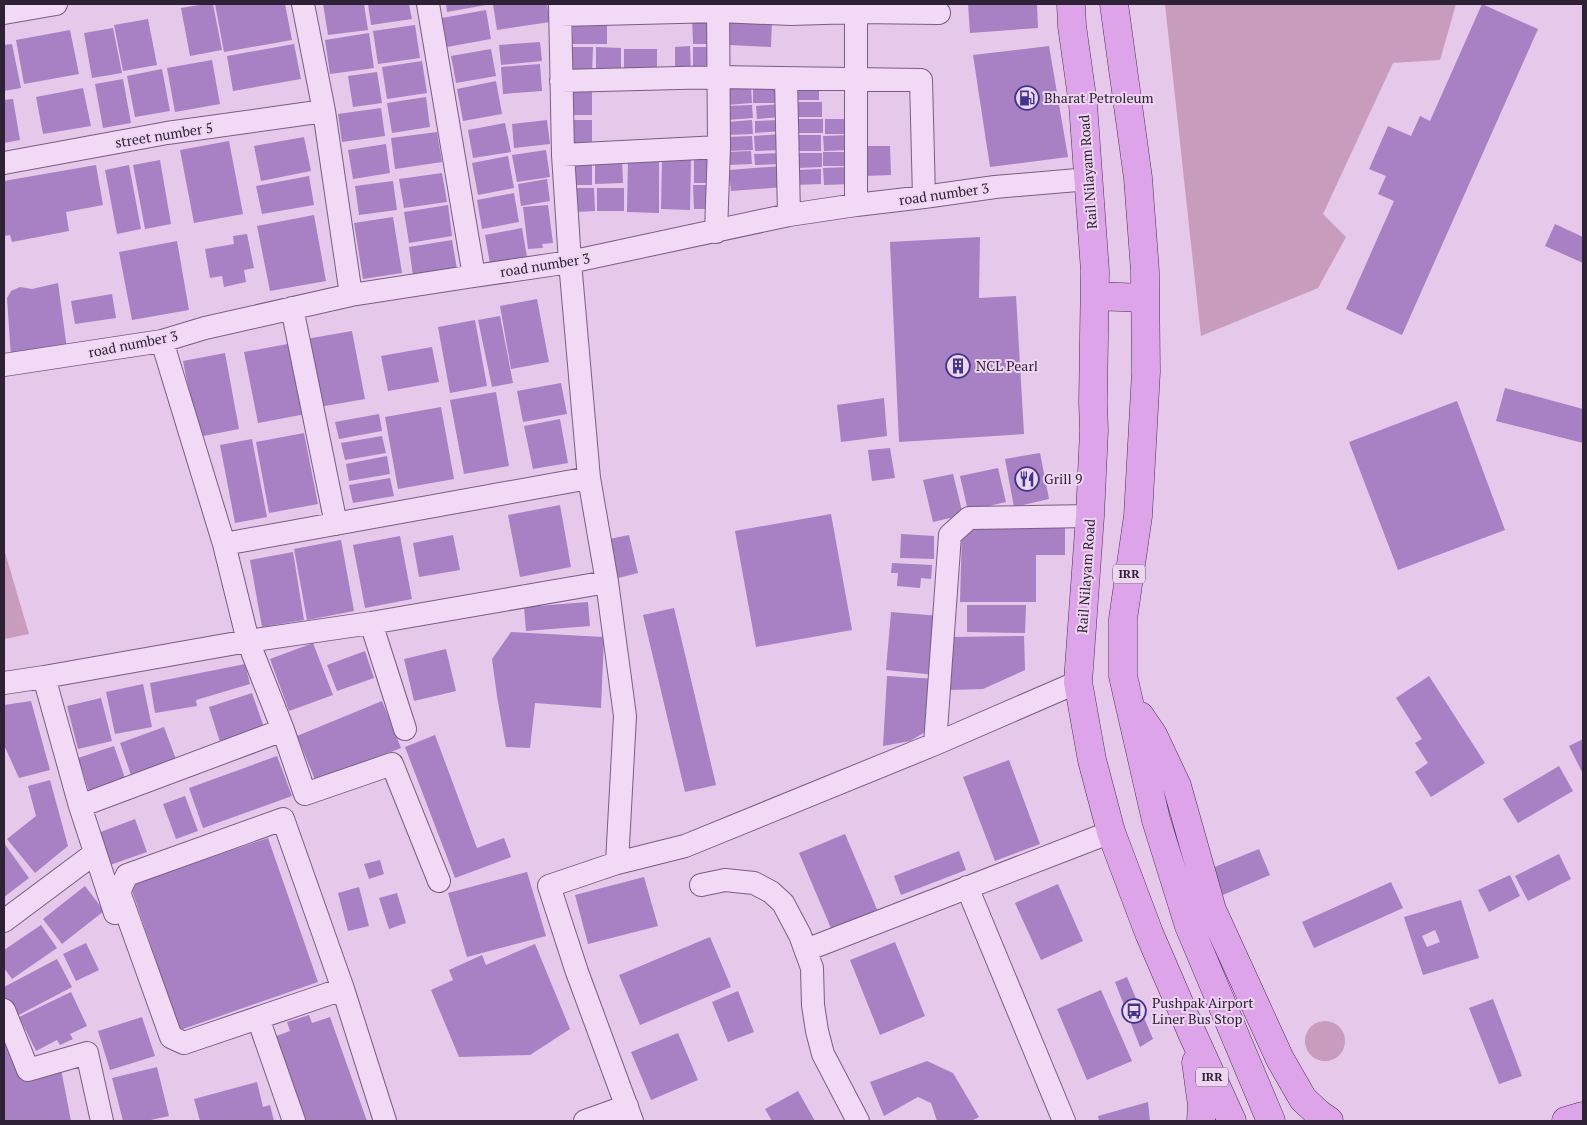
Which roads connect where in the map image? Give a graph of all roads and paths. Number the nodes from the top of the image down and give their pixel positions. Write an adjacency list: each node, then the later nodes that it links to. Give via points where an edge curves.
1 (55, 4): 11 (street)
2 (303, 4): 16 (street)
3 (428, 4): 26 (street)
4 (1071, 4): 20 (main road, Rail Nilayam Road / IRR)
5 (1114, 4): 29 (main road, IRR, via 1138,178)
6 (718, 7): 8 (street); 9 (street); 12 (street)
7 (856, 8): 9 (street); 10 (street); 14 (street)
8 (560, 9): 15 (street)
9 (791, 9)
10 (930, 10)
11 (4, 13)
12 (718, 77): 13 (street); 15 (street); 17 (street)
13 (786, 79): 14 (street); 23 (street)
14 (856, 79): 21 (street, via 921,80); 22 (street)
15 (561, 81): 18 (street)
16 (324, 111): 19 (street, street number 5, via 167,133); 27 (street)
17 (719, 146): 18 (street); 24 (street)
18 (562, 155): 25 (street)
19 (4, 163)
20 (1089, 179): 21 (street, road number 3, via 995,186); 28 (main road, Rail Nilayam Road / IRR)
21 (924, 197): 22 (street, road number 3)
22 (856, 205): 23 (street, road number 3)
23 (789, 215): 24 (street, road number 3)
24 (716, 232): 25 (street, road number 3)
25 (570, 262): 26 (street, road number 3); 33 (street)
26 (474, 276): 27 (street, road number 3)
27 (351, 296): 30 (street, road number 3)
28 (1094, 296): 29 (main road); 34 (main road, Rail Nilayam Road / IRR)
29 (1145, 298): 43 (main road, IRR, via 1146,372 1138,516 1122,619 1123,676)
30 (292, 308): 31 (street, road number 3); 35 (street)
31 (162, 341): 32 (street, road number 3); 36 (street)
32 (4, 365)
33 (589, 478): 35 (street); 37 (street)
34 (1090, 516): 41 (main road, Rail Nilayam Road / IRR); 46 (street, via 969,518 950,536)
35 (336, 524): 36 (street)
36 (224, 544): 39 (street)
37 (607, 582): 38 (street); 50 (street, via 625,716)
38 (371, 622): 39 (street); 44 (street)
39 (248, 641): 40 (street); 45 (street)
40 (44, 677): 42 (street); 47 (street)
41 (1078, 682): 46 (street); 48 (main road, Rail Nilayam Road / IRR, via 1092,760)
42 (4, 683)
43 (1127, 696): 71 (main road, IRR, via 1156,820 1189,926); 72 (main road, via 1153,735 1177,786 1212,910 1280,1059 1303,1099)
44 (405, 729)
45 (283, 730): 47 (street); 51 (street, via 305,794 392,764)
46 (935, 744): 50 (street, via 685,846)
47 (80, 806): 49 (street)
48 (1111, 832): 53 (street); 60 (main road, Rail Nilayam Road / IRR)
49 (95, 853): 54 (street); 55 (street)
50 (616, 862): 61 (street, via 549,886)
51 (439, 881)
52 (702, 885): 56 (street, via 725,880 754,883 771,892 783,902)
53 (967, 887): 56 (street); 68 (street)
54 (4, 920)
55 (118, 922)
56 (806, 950): 67 (street, via 812,968 817,1031 824,1054)
57 (343, 989): 58 (street); 58 (street, via 283,819 127,875 119,892 171,1037 184,1044); 65 (street)
58 (258, 1018): 64 (street)
59 (6, 1022): 63 (street, via 28,1070 86,1053)
60 (1192, 1034): 69 (main road, IRR, via 1202,1105); 70 (main road, Rail Nilayam Road / IRR)
61 (630, 1114): 66 (street)
62 (1583, 1116): 73 (main road)
63 (102, 1121)
64 (294, 1121)
65 (385, 1121)
66 (585, 1121)
67 (858, 1121)
68 (1064, 1121)
69 (1201, 1121)
70 (1232, 1121)
71 (1271, 1121)
72 (1328, 1121)
73 (1566, 1121)

